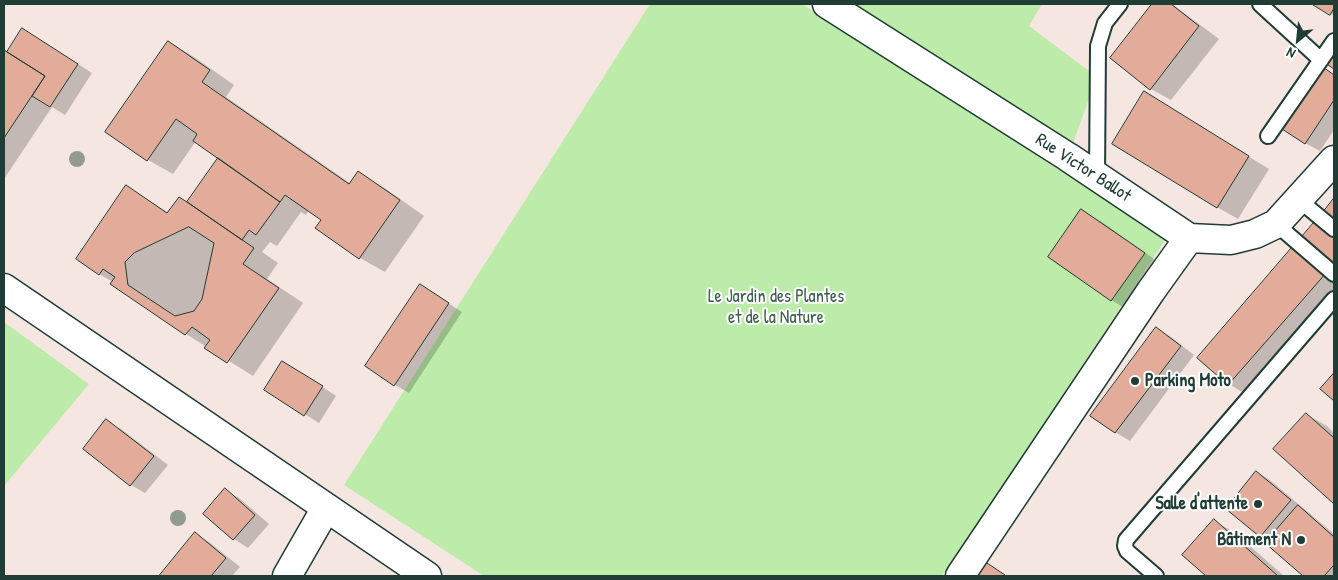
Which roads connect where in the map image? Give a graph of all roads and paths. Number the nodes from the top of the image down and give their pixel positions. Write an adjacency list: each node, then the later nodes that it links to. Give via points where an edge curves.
1 (827, 4): 8 (street, Rue Victor Ballot)
2 (1120, 4): 8 (lane, via 1106,23 1098,46)
3 (1260, 4): 5 (lane)
4 (1334, 42): 5 (lane)
5 (1321, 60): 6 (lane)
6 (1268, 136)
7 (1334, 160): 9 (street)
8 (1097, 177): 12 (street, Rue Victor Ballot)
9 (1299, 200): 10 (street); 11 (lane)
10 (1276, 224): 12 (street, via 1232,240); 13 (lane)
11 (1334, 229)
12 (1189, 238): 19 (street)
13 (1334, 274)
14 (4, 288): 16 (street)
15 (1334, 299): 20 (lane, via 1126,540 1127,551)
16 (326, 508): 17 (street); 18 (street)
17 (287, 576)
18 (426, 576)
19 (960, 576)
20 (1156, 576)

